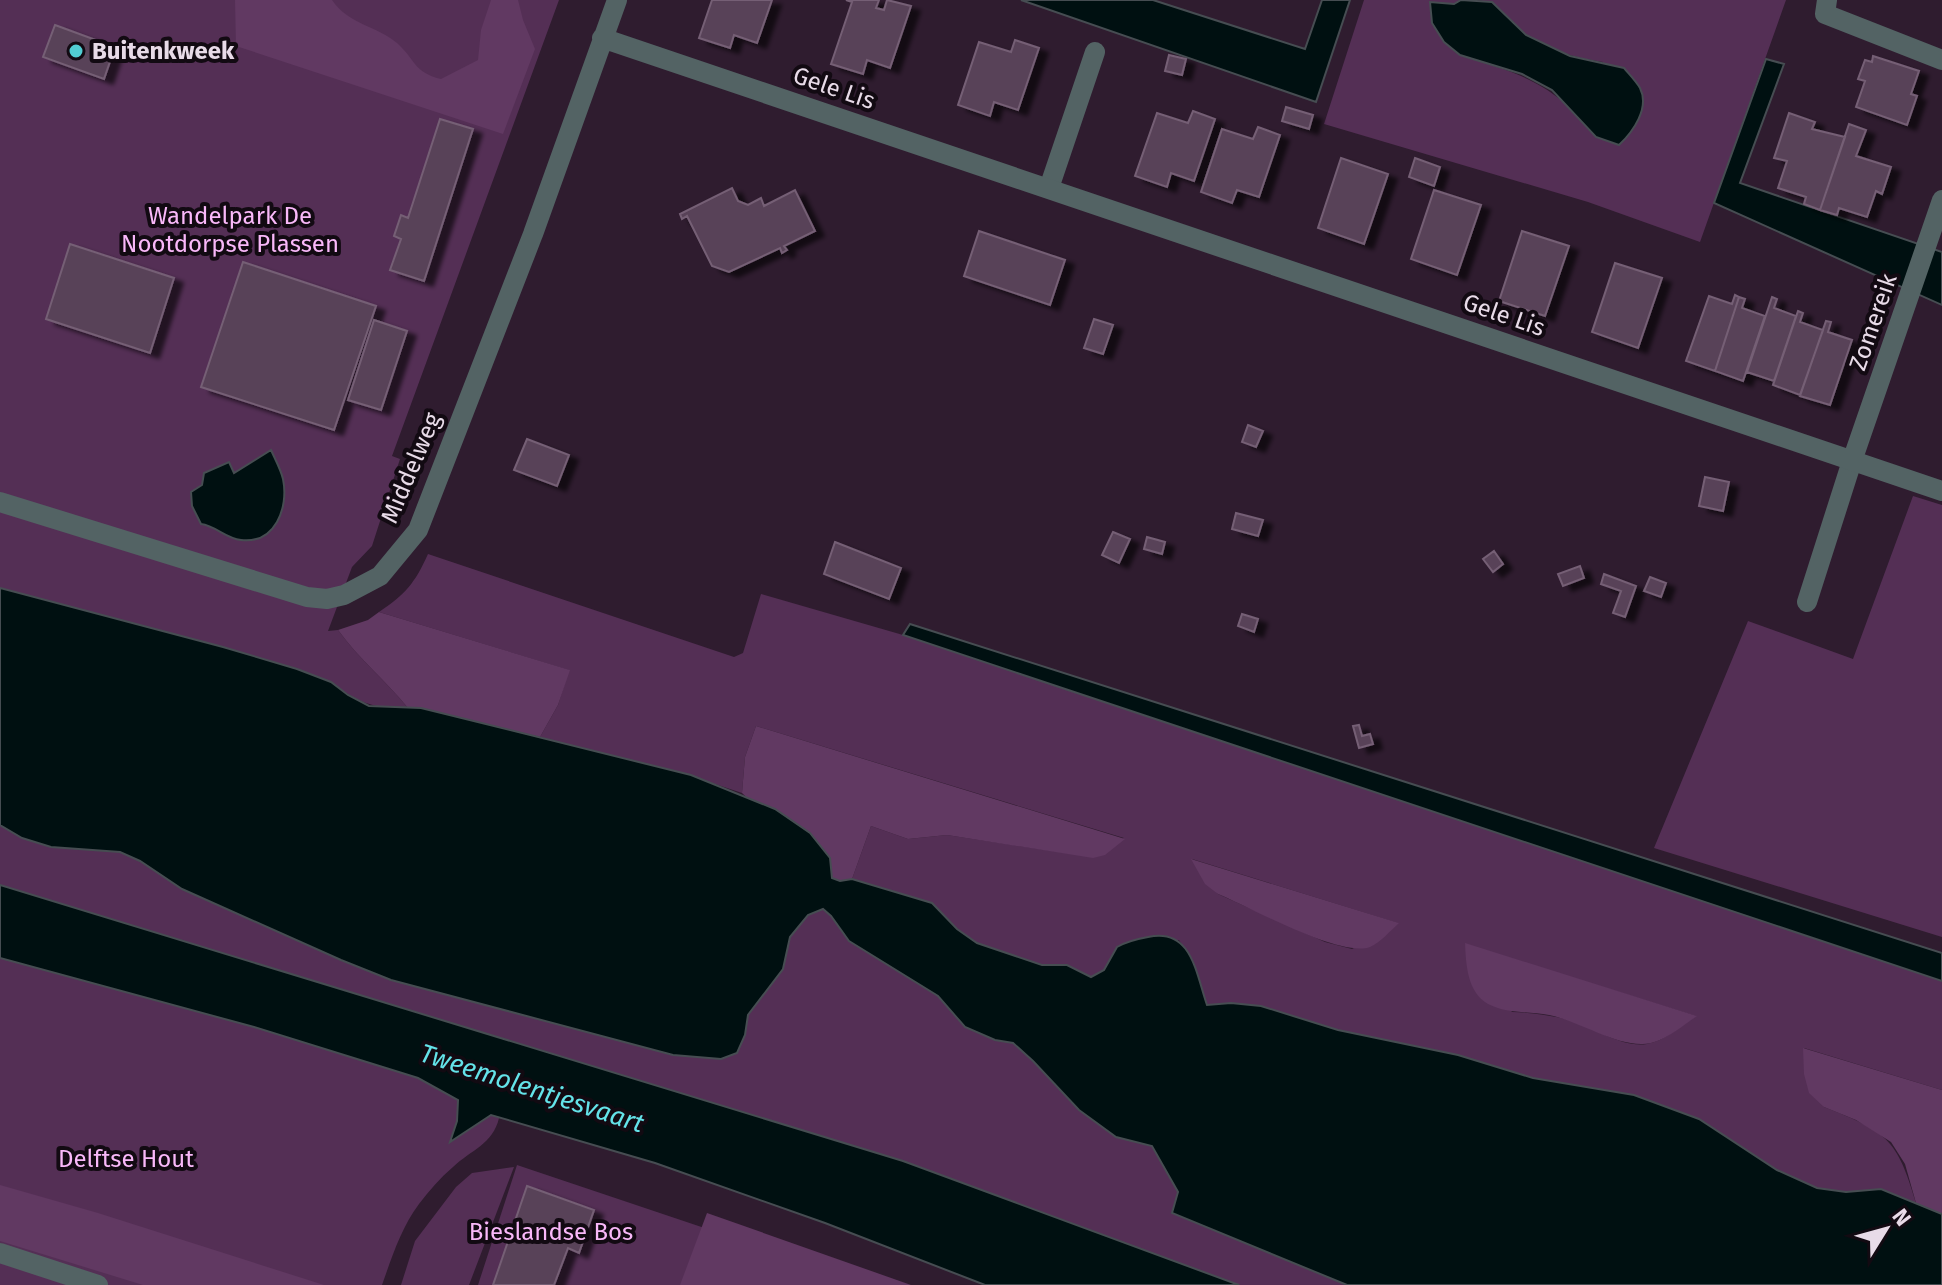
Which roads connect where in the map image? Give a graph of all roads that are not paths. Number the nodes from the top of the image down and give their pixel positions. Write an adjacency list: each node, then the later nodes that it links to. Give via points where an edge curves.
1 (617, 0): 3 (street, Middelweg)
2 (1827, 0): 5 (street, via 1825,14)
3 (602, 38): 6 (street, Gele Lis); 10 (street, Middelweg, via 533,234 418,530 380,576 344,595 307,597)
4 (1095, 52): 6 (street)
5 (1942, 60)
6 (1049, 188): 8 (street, Gele Lis)
7 (1942, 200): 8 (street, Zomereik)
8 (1852, 461): 9 (street, Gele Lis); 11 (street, Zomereik)
9 (1942, 491)
10 (0, 502)
11 (1807, 602)
12 (0, 1253): 13 (street)
13 (98, 1285)

